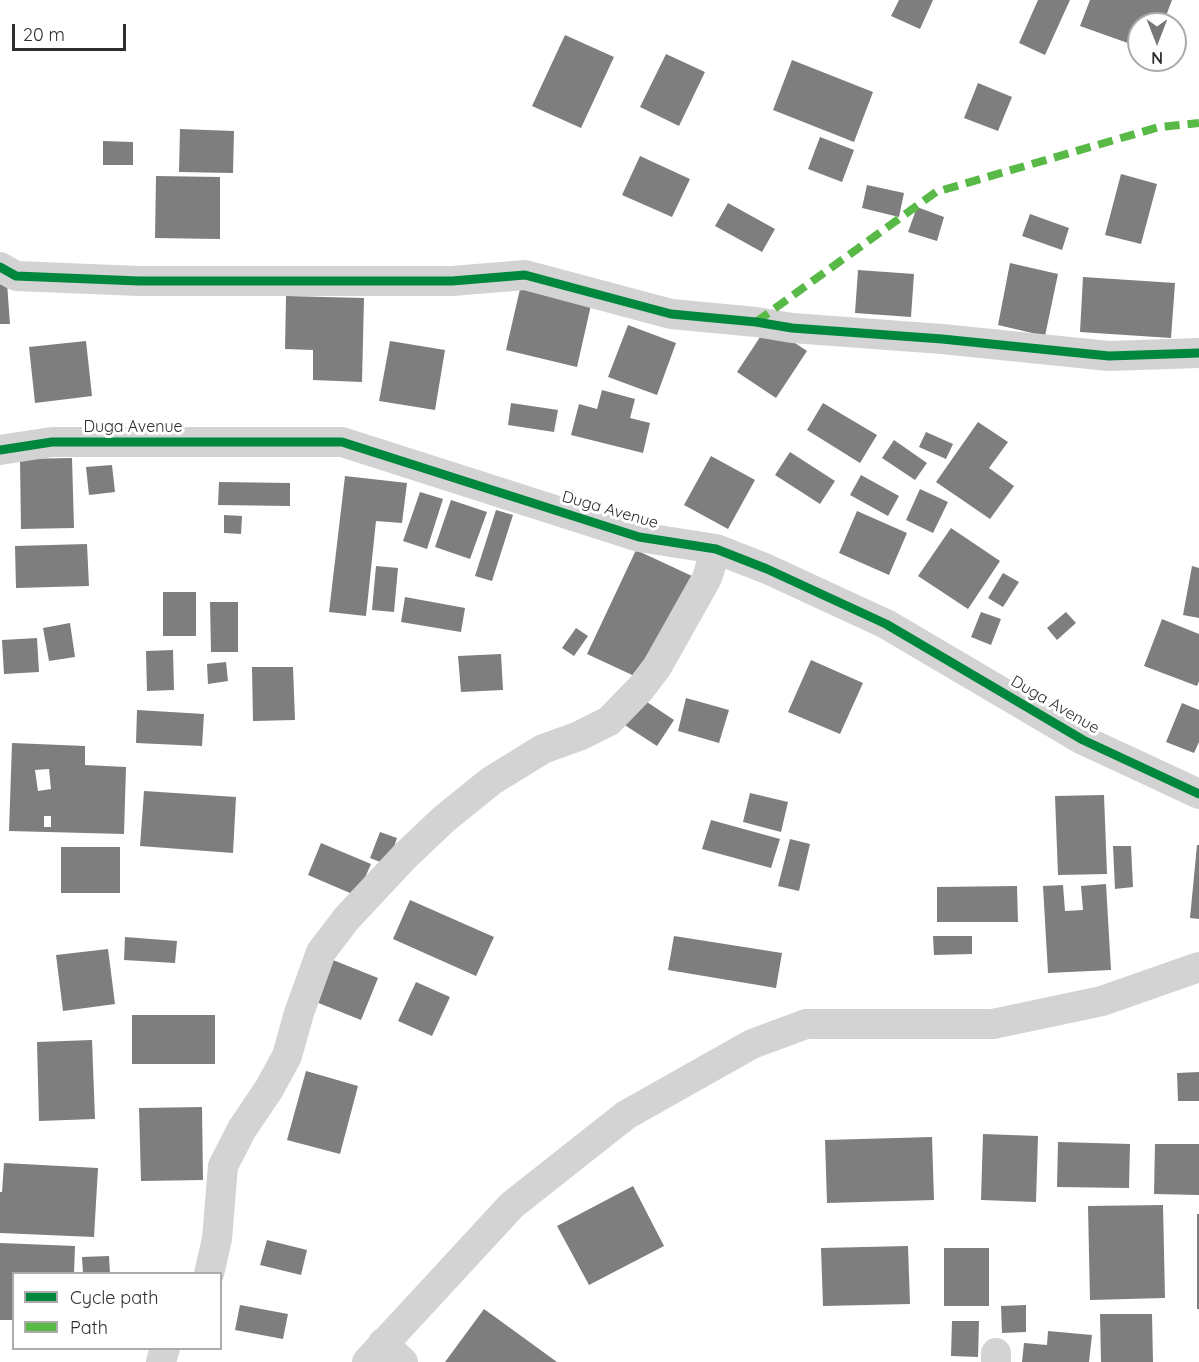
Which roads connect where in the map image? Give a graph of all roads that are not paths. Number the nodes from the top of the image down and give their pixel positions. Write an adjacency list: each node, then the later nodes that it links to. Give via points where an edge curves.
1 (0, 267): 2 (street, via 16,276 139,281 452,280 525,275 671,314 1109,356)
2 (1199, 353)
3 (0, 450): 4 (street, Duga Avenue, via 52,442 342,442 639,537)
4 (716, 549): 5 (street, Duga Avenue, via 886,624 1083,740); 7 (street, via 707,578 657,667 609,721 543,749 491,781 405,856 321,952 287,1056 223,1166 217,1239)
5 (1199, 794)
6 (1199, 966): 8 (street, via 1102,1001 993,1024 806,1024 752,1044 626,1115 512,1205)
7 (209, 1272)
8 (384, 1356)

